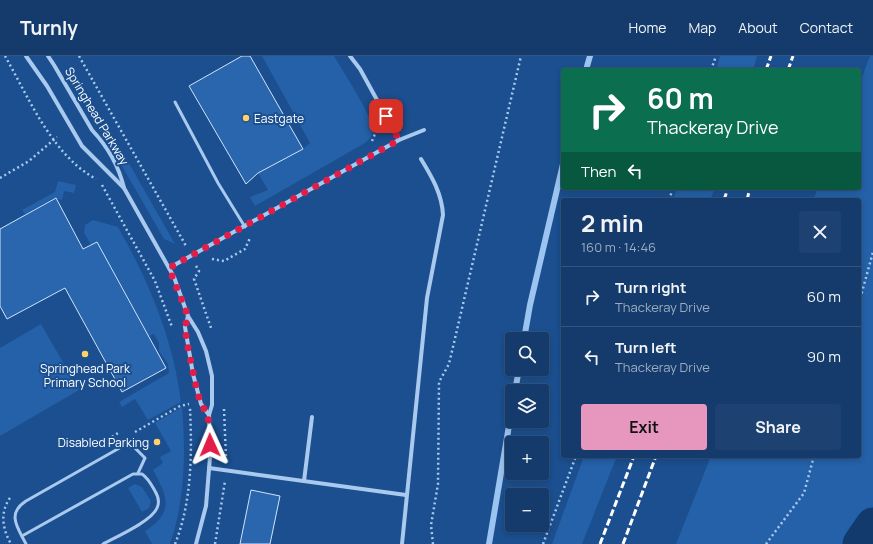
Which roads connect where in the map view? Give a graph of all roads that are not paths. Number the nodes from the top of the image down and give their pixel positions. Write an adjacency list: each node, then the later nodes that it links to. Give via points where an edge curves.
1 (26, 56): 8 (street, Springhead Parkway, via 82,146)
2 (48, 56): 8 (street, Springhead Parkway, via 121,173)
3 (350, 56): 6 (street, via 360,69)
4 (175, 102): 9 (lane, via 218,183)
5 (424, 130): 6 (street)
6 (399, 140): 9 (street)
7 (421, 159): 17 (street, via 439,193 443,215 427,298)
8 (124, 188): 10 (street, Springhead Parkway)
9 (245, 227): 10 (street)
10 (169, 268): 11 (street, Springhead Parkway)
11 (188, 316): 12 (street, Springhead Parkway, via 185,327 193,374 201,404); 12 (street, Springhead Parkway, via 198,332 211,370 212,405)
12 (208, 415): 14 (street, Springhead Parkway)
13 (312, 417): 16 (street)
14 (209, 468): 16 (street); 21 (street, Springhead Parkway, via 204,520)
15 (138, 473): 18 (lane); 18 (lane, via 145,460 142,453 132,446 122,447 20,506 15,522); 20 (lane, via 146,478 157,496 157,509 150,517)
16 (304, 481): 17 (street)
17 (406, 495): 22 (street)
18 (22, 536): 19 (lane)
19 (26, 544)
20 (103, 544)
21 (196, 544)
22 (402, 544)

